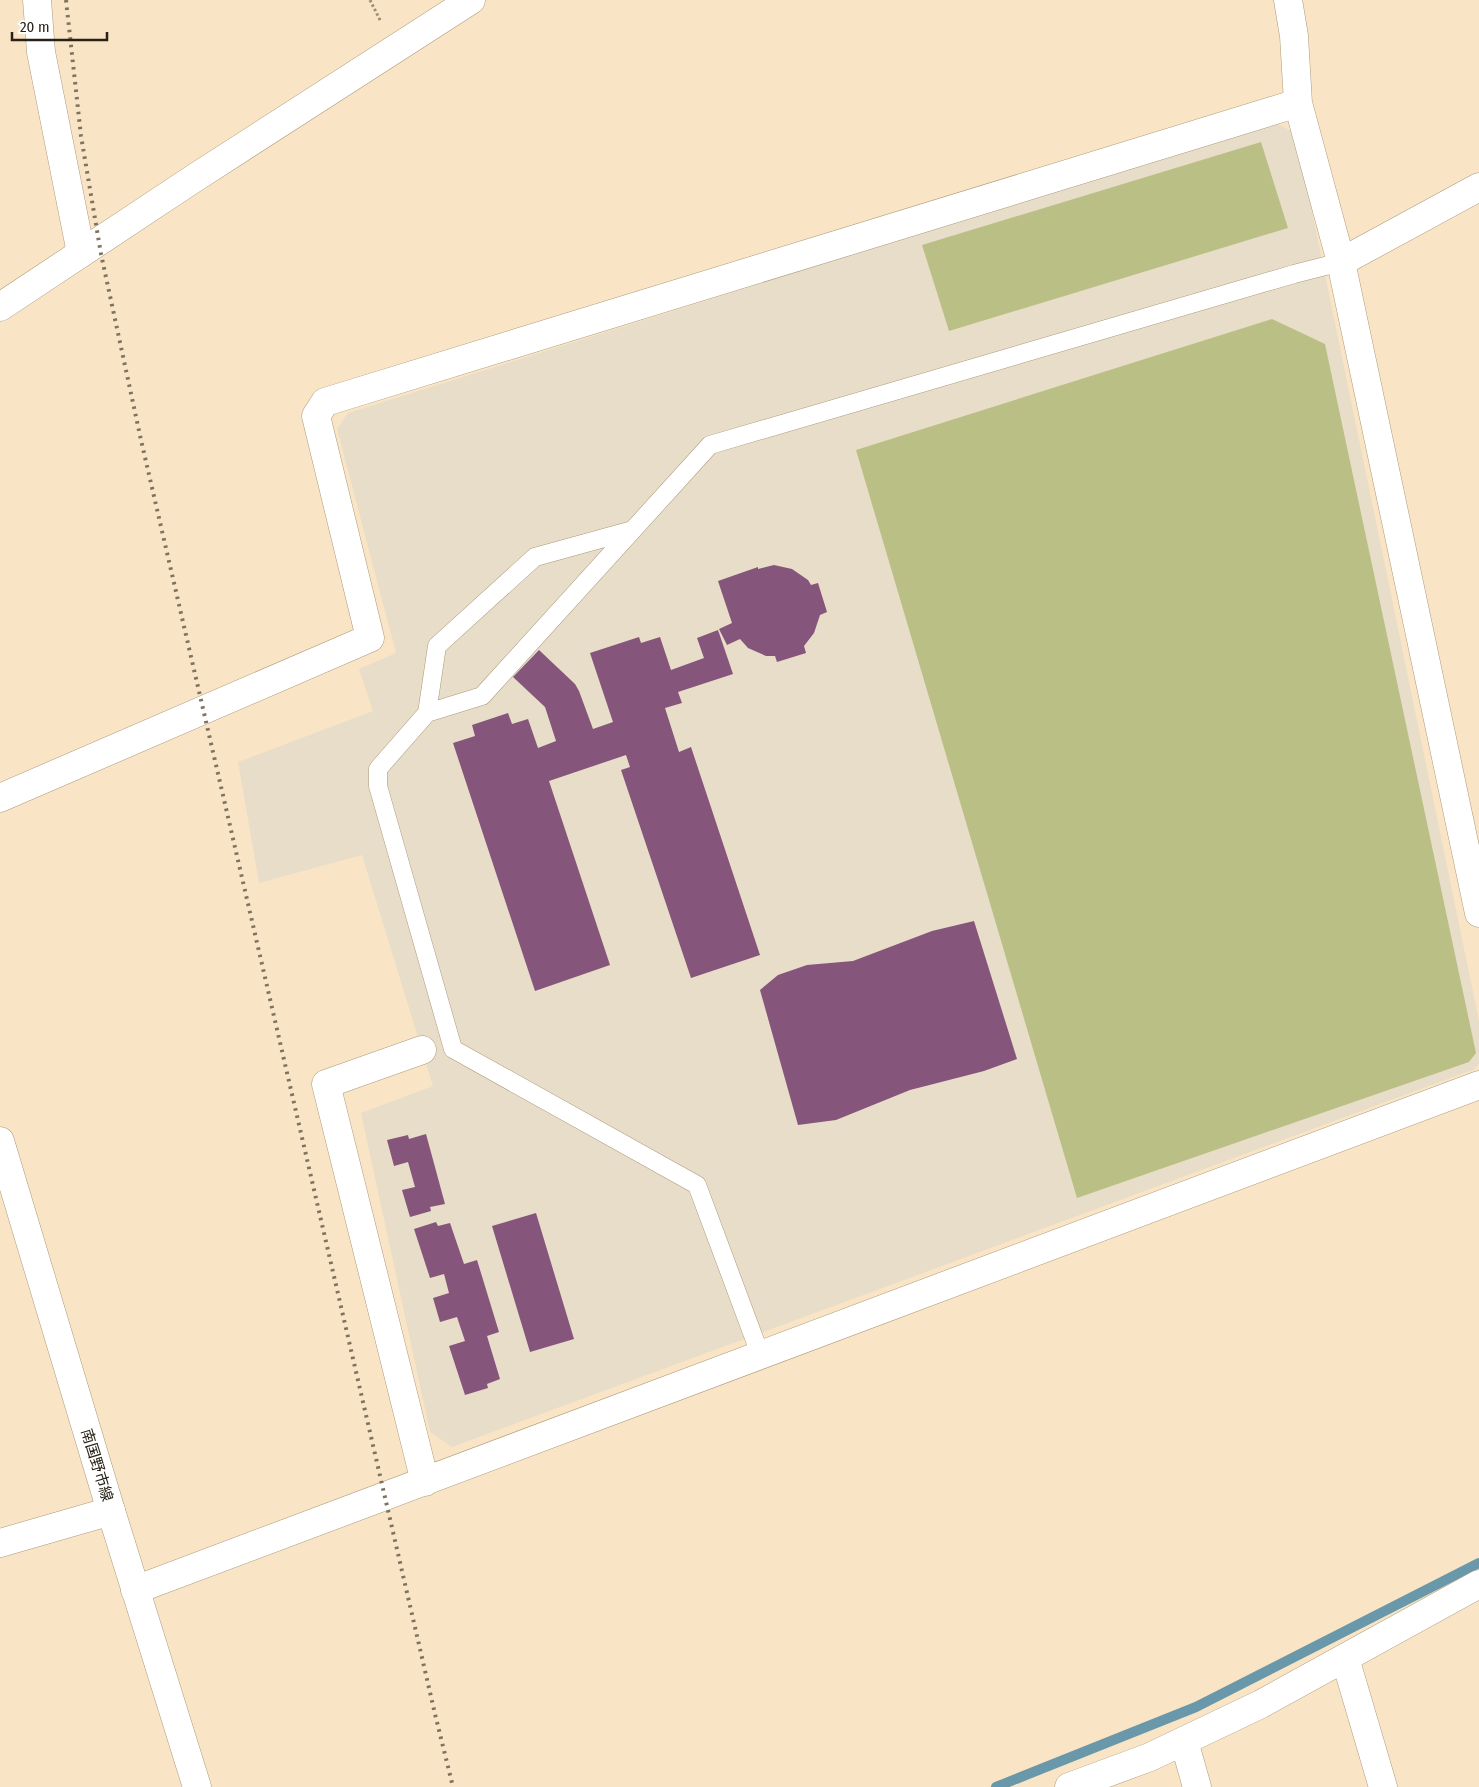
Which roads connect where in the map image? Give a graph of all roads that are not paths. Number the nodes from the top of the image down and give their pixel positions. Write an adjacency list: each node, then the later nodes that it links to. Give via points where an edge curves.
1 (37, 0): 6 (street, via 41,52)
2 (471, 0): 6 (street)
3 (1288, 0): 4 (street)
4 (1298, 103): 7 (street); 11 (street, via 325,402 316,416 370,638)
5 (1479, 187): 7 (street)
6 (82, 253): 8 (street)
7 (1341, 262): 9 (lane, via 710,445); 12 (street)
8 (0, 307)
9 (633, 530): 10 (lane, via 482,696); 10 (lane, via 535,557 437,646)
10 (427, 713): 13 (lane, via 378,769 378,786)
11 (0, 798)
12 (1479, 913)
13 (451, 1042): 14 (lane); 17 (lane, via 453,1049 697,1185)
14 (422, 1050): 18 (street, via 326,1084)
15 (1479, 1085): 17 (street)
16 (0, 1141): 19 (street, 南国野市線)
17 (760, 1354): 18 (street)
18 (424, 1482): 22 (street)
19 (111, 1511): 20 (street); 22 (street, 南国野市線)
20 (0, 1543)
21 (1479, 1584): 23 (street)
22 (136, 1590): 25 (street, 南国野市線)
23 (1345, 1658): 24 (street); 28 (street)
24 (1184, 1741): 26 (street); 27 (street)
25 (197, 1787)
26 (1069, 1787)
27 (1197, 1787)
28 (1383, 1787)

